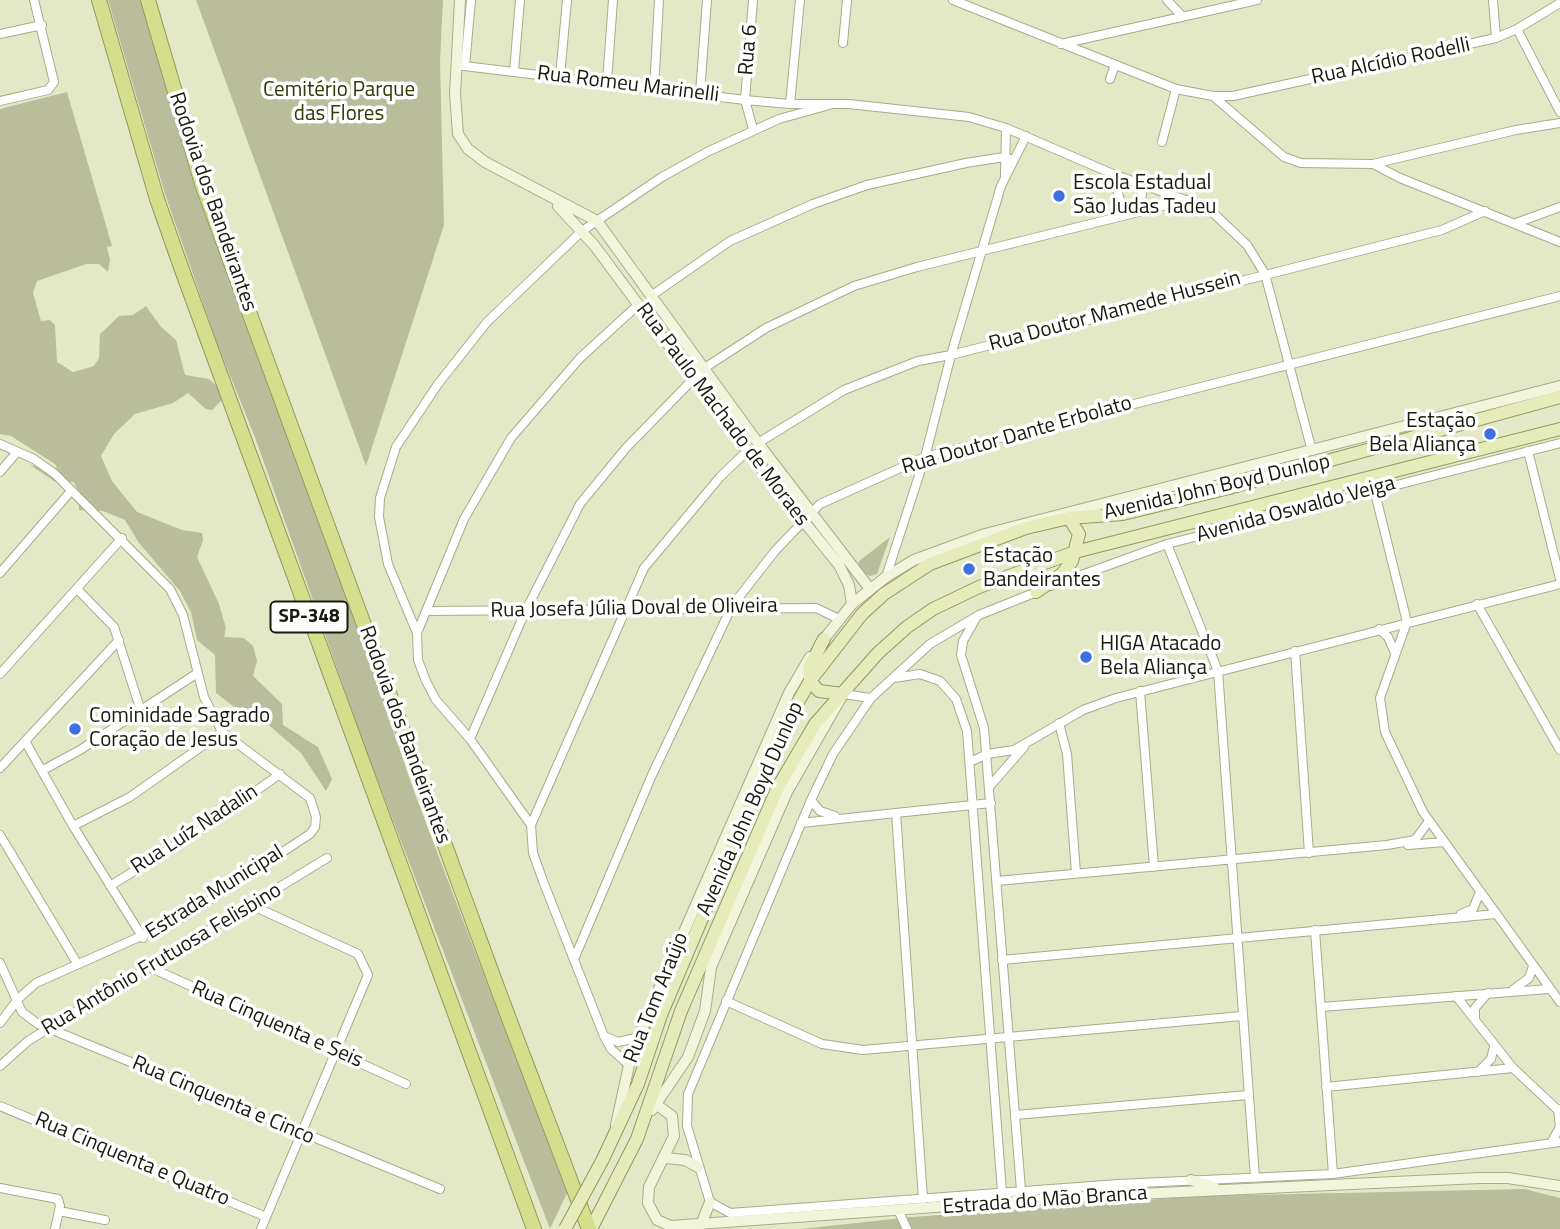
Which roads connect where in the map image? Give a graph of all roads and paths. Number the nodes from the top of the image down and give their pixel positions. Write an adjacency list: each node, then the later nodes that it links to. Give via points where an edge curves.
1 (34, 0): 20 (street)
2 (99, 0): 221 (highway, SP-348, via 174,247)
3 (148, 0): 223 (highway, Rodovia dos Bandeirantes / SP-348, via 202,184)
4 (460, 0): 26 (street)
5 (471, 0): 26 (street)
6 (520, 0): 28 (street)
7 (567, 0): 29 (street)
8 (613, 0): 31 (street)
9 (659, 0): 32 (street)
10 (707, 0): 34 (street)
11 (753, 0): 36 (street, Rua 6)
12 (800, 0): 38 (street)
13 (847, 0): 24 (street)
14 (953, 0): 25 (street)
15 (1169, 0): 19 (street)
16 (1257, 0): 19 (street)
17 (1493, 0): 23 (street)
18 (1560, 3): 21 (street, Rua Alcídio Rodelli)
19 (1182, 16): 25 (street)
20 (42, 24): 22 (street); 37 (street, via 54,76 48,90)
21 (1517, 29): 23 (street, Rua Alcídio Rodelli); 40 (street)
22 (0, 34)
23 (1496, 38): 35 (street, Rua Alcídio Rodelli, via 1233,96)
24 (843, 43)
25 (1061, 44): 27 (street)
26 (460, 65): 28 (street, Rua Romeu Marinelli); 51 (street, via 457,134 485,162)
27 (1115, 65): 30 (street); 33 (street)
28 (514, 71): 29 (street, Rua Romeu Marinelli)
29 (560, 76): 31 (street, Rua Romeu Marinelli)
30 (1110, 79)
31 (607, 82): 32 (street, Rua Romeu Marinelli)
32 (654, 89): 34 (street, Rua Romeu Marinelli)
33 (1176, 89): 35 (street); 46 (street)
34 (700, 93): 36 (street, Rua Romeu Marinelli)
35 (1213, 96): 48 (street, via 1284,157 1301,163)
36 (744, 100): 38 (street, Rua Romeu Marinelli); 44 (street)
37 (0, 101)
38 (790, 104): 39 (street, Rua Romeu Marinelli); 41 (street)
39 (833, 104): 41 (street, Rua Romeu Marinelli); 43 (street, Rua Romeu Marinelli, via 940,113)
40 (1560, 112)
41 (779, 119): 44 (street, Rua Romeu Marinelli)
42 (1560, 123): 48 (street)
43 (1006, 128): 45 (street, Rua Romeu Marinelli); 47 (street)
44 (753, 129): 57 (street, Rua Romeu Marinelli, via 662,177)
45 (1026, 136): 47 (street); 49 (street, Rua Romeu Marinelli)
46 (1162, 142)
47 (1009, 158): 61 (street); 63 (street, via 867,185 813,204 730,241)
48 (1373, 164): 55 (street)
49 (1113, 174): 50 (street, Rua Romeu Marinelli); 56 (street, via 1120,201)
50 (1143, 185): 52 (street, Rua Romeu Marinelli); 54 (street)
51 (549, 197): 57 (street); 59 (street, Rua Paulo Machado de Moraes)
52 (1189, 199): 54 (street); 62 (street, Rua Romeu Marinelli, via 1225,223 1247,245)
53 (1560, 207): 58 (street)
54 (1140, 211): 56 (street)
55 (1485, 211): 58 (street); 62 (street, Rua Doutor Mamede Hussein, via 1442,230)
56 (1115, 217): 61 (street)
57 (597, 221): 59 (street, Rua Romeu Marinelli); 63 (street, Rua Paulo Machado de Moraes)
58 (1516, 223): 60 (street)
59 (582, 231): 65 (street, Rua Paulo Machado de Moraes); 108 (street, Rua Romeu Marinelli, via 487,322 415,416 389,463 380,498 382,537 388,564)
60 (1560, 242)
61 (982, 251): 66 (street); 68 (street, via 854,286 766,328)
62 (1265, 274): 66 (street, Rua Doutor Mamede Hussein); 67 (street, Rua Romeu Marinelli)
63 (651, 296): 68 (street, Rua Paulo Machado de Moraes)
64 (1560, 296): 67 (street, Rua Doutor Dante Erbolato)
65 (638, 304): 69 (street, Rua Paulo Machado de Moraes); 102 (street, via 580,358 511,438 464,519)
66 (951, 355): 73 (street, Rua Doutor Mamede Hussein, via 918,360 844,390); 80 (street)
67 (1289, 363): 77 (street, Rua Romeu Marinelli); 80 (street, Rua Doutor Dante Erbolato)
68 (704, 369): 69 (street); 73 (street, Rua Paulo Machado de Moraes)
69 (693, 378): 76 (street, Rua Paulo Machado de Moraes); 103 (street, via 580,504)
70 (1560, 386): 77 (street)
71 (1560, 397): 85 (main road, Avenida John Boyd Dunlop, via 1202,495 1123,514)
72 (1560, 429): 91 (main road, Avenida John Boyd Dunlop)
73 (758, 443): 84 (street, Rua Paulo Machado de Moraes)
74 (1560, 443): 78 (street, Avenida Oswaldo Veiga)
75 (0, 444): 79 (street)
76 (747, 451): 87 (street, Rua Paulo Machado de Moraes); 101 (street, via 651,559)
77 (1312, 451): 86 (street)
78 (1528, 451): 82 (street, Avenida Oswaldo Veiga); 94 (street)
79 (17, 452): 81 (street); 83 (street, via 34,459)
80 (925, 457): 84 (street, Rua Doutor Dante Erbolato, via 842,492); 93 (street)
81 (0, 472)
82 (1374, 489): 90 (street, Avenida Oswaldo Veiga); 106 (street)
83 (71, 491): 88 (street); 92 (street)
84 (813, 512): 87 (street, Rua Doutor Dante Erbolato); 96 (street, Rua Paulo Machado de Moraes)
85 (1069, 518): 86 (main road, Avenida John Boyd Dunlop); 91 (main road, via 1079,534)
86 (1046, 520): 89 (main road, Avenida John Boyd Dunlop)
87 (803, 522): 98 (street, Rua Paulo Machado de Moraes, via 845,576); 100 (street, Rua Doutor Dante Erbolato)
88 (122, 538): 95 (street); 115 (street, via 177,601)
89 (982, 539): 93 (street, via 914,560); 117 (main road, Avenida John Boyd Dunlop, via 930,564 884,594 862,614)
90 (1167, 544): 97 (street, Avenida Oswaldo Veiga); 113 (street)
91 (1075, 552): 97 (main road, via 1062,574); 119 (main road, Avenida John Boyd Dunlop, via 933,609 878,653)
92 (0, 573)
93 (886, 576): 96 (street)
94 (1560, 581): 99 (street)
95 (77, 589): 110 (street, via 114,627); 114 (street)
96 (870, 589): 98 (street)
97 (1036, 592): 104 (street, Avenida Oswaldo Veiga)
98 (852, 604): 105 (street)
99 (1477, 604): 106 (street); 127 (street)
100 (732, 606): 101 (street, Rua Josefa Júlia Doval de Oliveira); 105 (street, Rua Josefa Júlia Doval de Oliveira, via 816,608); 160 (street, Rua Doutor Dante Erbolato, via 652,775)
101 (624, 609): 103 (street, Rua Josefa Júlia Doval de Oliveira); 141 (street)
102 (427, 611): 103 (street, Rua Josefa Júlia Doval de Oliveira); 108 (street)
103 (525, 612): 124 (street)
104 (979, 615): 116 (street, Avenida Oswaldo Veiga, via 930,644); 128 (street, via 963,641 961,655 984,728)
105 (839, 619): 109 (street)
106 (1407, 622): 107 (street); 112 (street)
107 (1379, 629): 111 (street); 112 (street)
108 (417, 633): 124 (street, via 418,660 426,681 436,700)
109 (824, 639): 117 (main road, via 809,668); 180 (street, Rua Tom Araújo, via 789,693)
110 (119, 640): 121 (street); 125 (street)
111 (1294, 651): 113 (street); 146 (street)
112 (1395, 653): 139 (street, via 1384,683 1381,715)
113 (1217, 671): 118 (street); 148 (street)
114 (0, 674)
115 (196, 674): 121 (street); 123 (street)
116 (888, 680): 120 (street, Avenida Oswaldo Veiga); 129 (street, via 920,674 950,690 965,723)
117 (810, 681): 119 (main road, via 819,691); 199 (main road, Avenida John Boyd Dunlop, via 782,730)
118 (1140, 691): 122 (street); 149 (street)
119 (843, 694): 120 (street); 189 (street, via 787,792 711,967 705,1011); 195 (main road, Avenida John Boyd Dunlop, via 815,724 778,787 681,1011)
120 (871, 698): 134 (street, Avenida Oswaldo Veiga, via 833,754)
121 (141, 708): 131 (street)
122 (1059, 723): 126 (street); 150 (street, via 1067,754)
123 (222, 732): 132 (street); 142 (street, via 130,797)
124 (470, 739): 141 (street)
125 (26, 741): 130 (street); 131 (street)
126 (1026, 745): 128 (street); 133 (street)
127 (1560, 750)
128 (987, 754): 129 (street); 133 (street)
129 (970, 762): 136 (street)
130 (0, 768)
131 (43, 769): 142 (street)
132 (280, 774): 152 (street, Rua Luíz Nadalin); 159 (street, Estrada Municipal, via 310,798 316,827 184,917)
133 (990, 786): 135 (street)
134 (811, 800): 138 (street, via 823,813); 140 (street, Avenida Oswaldo Veiga)
135 (991, 803): 136 (street); 151 (street)
136 (972, 804): 137 (street); 181 (street)
137 (896, 813): 138 (street); 183 (street)
138 (841, 818): 140 (street)
139 (1429, 821): 144 (street); 145 (street, via 1415,839)
140 (801, 823): 171 (street, Avenida Oswaldo Veiga)
141 (531, 825): 160 (street, via 533,853)
142 (73, 826): 152 (street)
143 (0, 835): 163 (street)
144 (1444, 842): 145 (street); 153 (street)
145 (1387, 845): 146 (street)
146 (1309, 853): 148 (street)
147 (327, 858): 154 (street, Rua Antônio Frutuosa Felisbino)
148 (1231, 860): 149 (street); 158 (street)
149 (1154, 866): 150 (street)
150 (1076, 873): 151 (street)
151 (997, 881): 161 (street)
152 (110, 886): 159 (street)
153 (1480, 892): 155 (street); 156 (street, via 1473,909)
154 (251, 905): 164 (street, Rua Antônio Frutuosa Felisbino); 185 (street, via 358,954 364,962 365,987)
155 (1496, 914): 156 (street); 165 (street)
156 (1444, 919): 157 (street)
157 (1315, 930): 158 (street); 173 (street)
158 (1238, 937): 161 (street); 174 (street)
159 (143, 938): 163 (street, Estrada Municipal)
160 (575, 957): 178 (street)
161 (1002, 960): 179 (street)
162 (0, 963): 170 (street, Rua Cinquenta e Cinco)
163 (77, 963): 170 (street, Estrada Municipal, via 36,983)
164 (147, 966): 177 (street, Rua Antônio Frutuosa Felisbino); 185 (street, Rua Cinquenta e Seis)
165 (1533, 966): 166 (street); 167 (street, via 1522,985)
166 (1548, 989): 167 (street); 172 (street)
167 (1508, 992): 168 (street)
168 (1488, 993): 169 (street); 175 (street, via 1475,1008)
169 (1456, 996): 173 (street); 175 (street)
170 (18, 999): 176 (street, Estrada Municipal); 177 (street, Rua Cinquenta e Cinco, via 22,1012)
171 (726, 1001): 182 (street, Avenida Oswaldo Veiga); 183 (street, via 842,1049)
172 (1560, 1002)
173 (1322, 1007): 192 (street)
174 (1242, 1016): 179 (street); 193 (street)
175 (1475, 1020): 184 (street)
176 (0, 1023)
177 (50, 1028): 187 (street, Rua Antônio Frutuosa Felisbino, via 27,1041); 198 (street, Rua Cinquenta e Cinco)
178 (604, 1036): 180 (street, via 618,1042); 186 (street)
179 (1009, 1036): 181 (street); 197 (street)
180 (640, 1037): 186 (street, Rua Tom Araújo)
181 (990, 1038): 183 (street); 211 (street)
182 (706, 1045): 189 (street); 202 (street, via 685,1108)
183 (912, 1046): 212 (street)
184 (1494, 1046): 188 (street); 190 (street, via 1491,1059)
185 (337, 1052): 191 (street, Rua Cinquenta e Seis); 198 (street)
186 (629, 1065): 199 (street, Rua Tom Araújo)
187 (0, 1066)
188 (1513, 1068): 190 (street); 196 (street)
189 (682, 1070): 195 (street)
190 (1478, 1072): 192 (street)
191 (406, 1084)
192 (1326, 1087): 203 (street)
193 (1248, 1095): 197 (street); 204 (street)
194 (0, 1106): 216 (street, Rua Cinquenta e Quatro)
195 (652, 1110): 201 (street, Estrada do Mão Branca, via 666,1109 674,1125); 223 (main road, Avenida John Boyd Dunlop)
196 (1559, 1110): 200 (street)
197 (1015, 1115): 209 (street)
198 (301, 1134): 208 (street, Rua Cinquenta e Cinco); 216 (street)
199 (615, 1135): 222 (main road, Avenida John Boyd Dunlop, bridge)
200 (1555, 1142): 203 (street)
201 (666, 1158): 202 (street); 218 (street, Estrada do Mão Branca, via 649,1187 652,1214 664,1225)
202 (698, 1167): 213 (street)
203 (1333, 1174): 204 (street)
204 (1255, 1178): 205 (street)
205 (1191, 1180): 209 (street); 210 (street)
206 (1560, 1186): 210 (street, Estrada do Mão Branca, via 1480,1178)
207 (0, 1188): 214 (street, via 58,1199)
208 (440, 1189)
209 (1021, 1190): 211 (street)
210 (1227, 1190): 215 (street, Estrada do Mão Branca)
211 (1002, 1192): 212 (street)
212 (923, 1199): 213 (street, via 730,1213)
213 (710, 1202): 218 (street)
214 (59, 1211): 217 (street); 219 (street)
215 (899, 1212): 218 (street, Estrada do Mão Branca); 224 (street)
216 (264, 1216): 220 (street)
217 (105, 1220)
218 (700, 1227)
219 (55, 1229)
220 (261, 1229)
221 (534, 1229)
222 (565, 1229)
223 (590, 1229)
224 (907, 1229)

